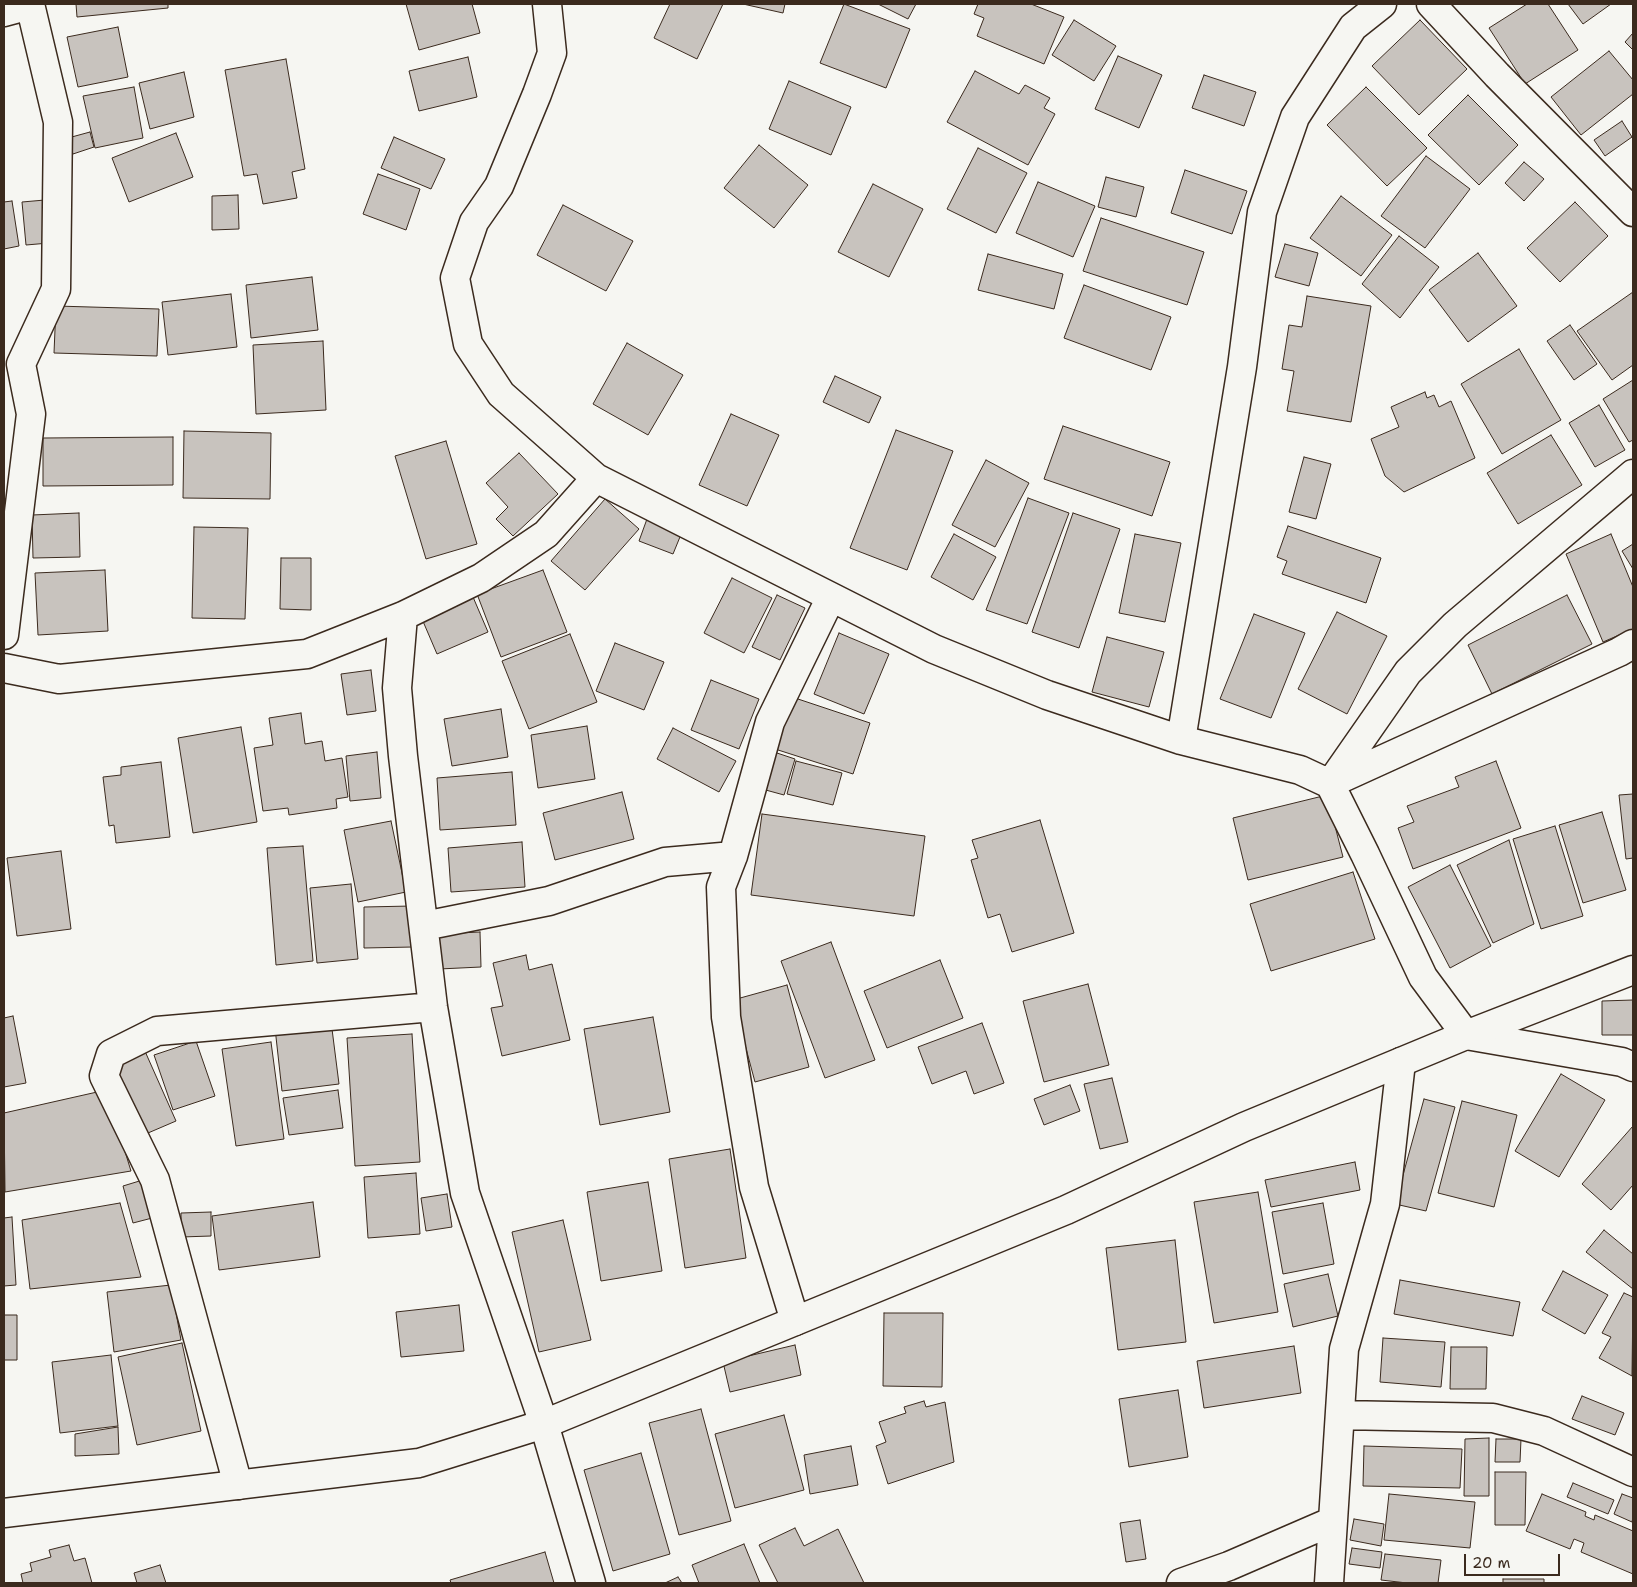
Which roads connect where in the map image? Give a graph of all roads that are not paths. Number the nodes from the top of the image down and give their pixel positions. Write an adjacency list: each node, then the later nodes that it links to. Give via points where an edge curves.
1 (30, 4): 5 (street); 7 (street, via 58,122 56,289)
2 (547, 4): 9 (street, via 552,53 499,186 474,222 455,278 468,344 501,394)
3 (1382, 4): 15 (street, via 1353,27 1295,117 1262,212 1242,367)
4 (1431, 4): 6 (street, via 1496,75)
5 (4, 12)
6 (1633, 212)
7 (12, 363): 12 (street, via 31,414)
8 (1633, 474): 16 (street, via 1455,625 1408,672)
9 (596, 478): 10 (street); 11 (street, via 546,534 481,578)
10 (831, 597): 15 (street, via 934,649 1047,695); 17 (street, via 770,722)
11 (403, 616): 14 (street, via 307,654 59,679); 18 (street, via 397,688)
12 (4, 636)
13 (1633, 644): 16 (street)
14 (4, 668)
15 (1181, 740): 16 (street, via 1300,770)
16 (1330, 784): 21 (street, via 1423,977)
17 (733, 856): 18 (street, via 665,862 550,901); 24 (street, via 721,887 726,1016 754,1187)
18 (424, 926): 20 (street)
19 (1633, 970): 21 (street)
20 (434, 1007): 26 (street, via 464,1193); 28 (street, via 157,1031 112,1054 104,1076 155,1180)
21 (1466, 1035): 22 (street); 23 (street, via 1622,1062)
22 (1401, 1062): 24 (street, via 1244,1127 1066,1210); 25 (street, via 1385,1204 1344,1349)
23 (1633, 1067)
24 (795, 1321): 26 (street)
25 (1340, 1415): 27 (street, via 1493,1418 1544,1431); 30 (street)
26 (544, 1424): 28 (street, via 419,1463); 31 (street)
27 (1633, 1472)
28 (238, 1485): 29 (street)
29 (4, 1513)
30 (1333, 1521): 32 (street); 33 (street)
31 (591, 1583)
32 (1181, 1583)
33 (1329, 1583)

